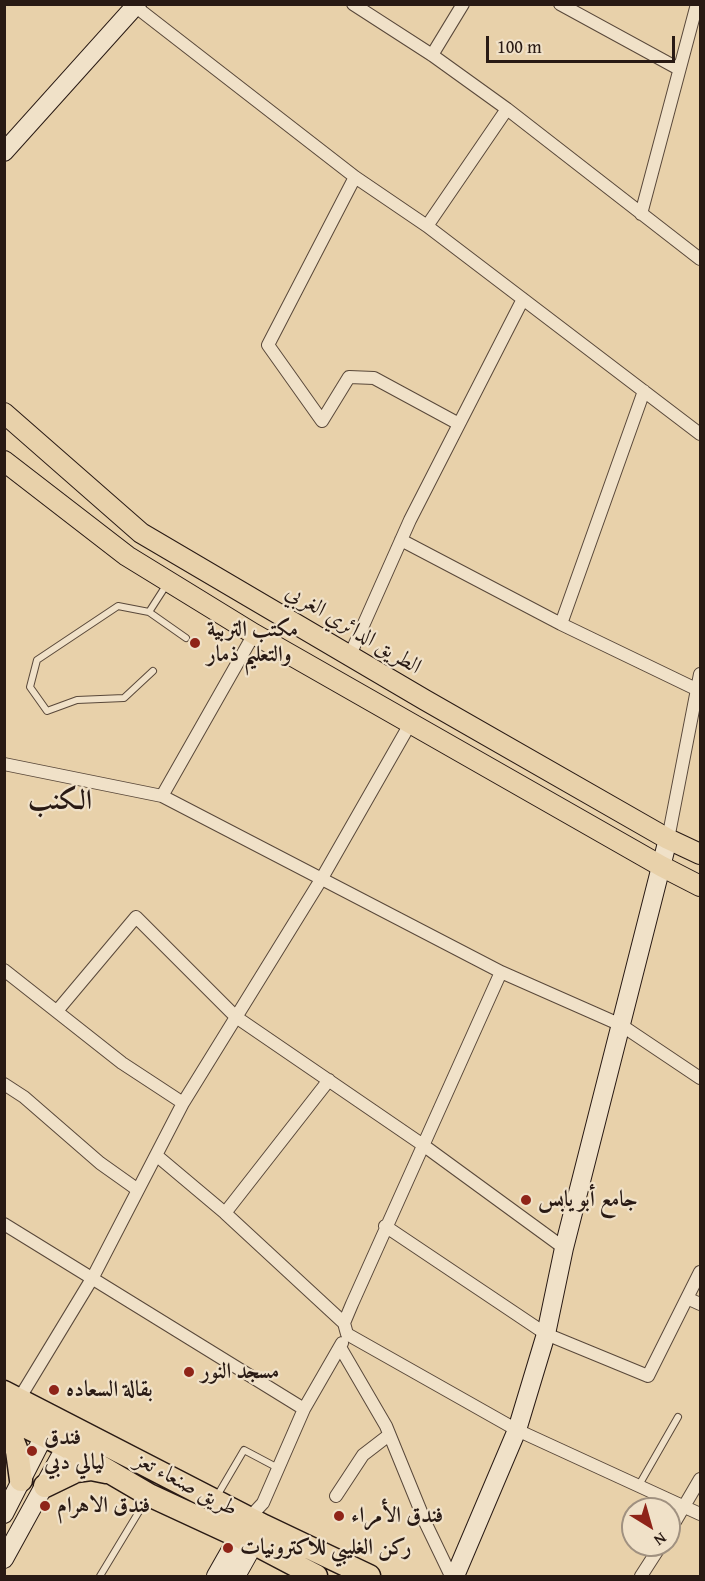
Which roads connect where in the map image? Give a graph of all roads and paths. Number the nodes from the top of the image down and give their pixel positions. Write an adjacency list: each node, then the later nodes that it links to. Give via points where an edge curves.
1 (353, 4): 6 (street)
2 (463, 4): 6 (street)
3 (560, 4): 7 (street)
4 (697, 4): 7 (street)
5 (136, 6): 9 (street); 10 (street)
6 (432, 55): 8 (street)
7 (680, 69): 11 (street)
8 (507, 110): 11 (street); 12 (street)
9 (4, 152)
10 (355, 177): 12 (street); 17 (street, via 268,345 322,421 348,377 374,378)
11 (641, 214): 13 (street)
12 (427, 226): 14 (street)
13 (700, 259)
14 (523, 299): 15 (street); 17 (street)
15 (644, 391): 18 (street); 23 (street)
16 (4, 413): 26 (main road, الطريق الدائري الغربي, via 141,533)
17 (459, 424): 20 (street)
18 (700, 434)
19 (4, 461): 21 (main road, via 127,556)
20 (401, 540): 23 (street); 26 (street)
21 (169, 581): 22 (lane); 24 (main road)
22 (149, 612): 25 (lane); 27 (lane, via 118,606 37,660 30,687 47,711 77,700 124,698)
23 (561, 624): 29 (street)
24 (254, 634): 30 (main road); 32 (street)
25 (186, 638)
26 (350, 655): 33 (main road, الطريق الدائري الغربي)
27 (153, 671)
28 (700, 674): 29 (street)
29 (698, 690): 33 (street)
30 (410, 724): 35 (main road); 36 (street)
31 (4, 764): 32 (street)
32 (162, 796): 36 (street)
33 (668, 839): 34 (main road, الطريق الدائري الغربي); 35 (street)
34 (700, 854)
35 (661, 866): 37 (main road); 42 (street)
36 (322, 878): 38 (street); 41 (street)
37 (700, 886)
38 (501, 972): 42 (street); 47 (street)
39 (6, 976): 40 (street)
40 (57, 1011): 41 (street, via 136,917); 46 (street, via 122,1063)
41 (236, 1017): 44 (street); 46 (street)
42 (621, 1025): 43 (street); 53 (street)
43 (700, 1078)
44 (329, 1080): 47 (street); 50 (street)
45 (4, 1084): 49 (street)
46 (183, 1103): 48 (street)
47 (423, 1145): 52 (street); 53 (street)
48 (156, 1155): 49 (street); 50 (street)
49 (138, 1190): 55 (street)
50 (225, 1213): 57 (street)
51 (4, 1224): 55 (street)
52 (385, 1226): 57 (street); 58 (street)
53 (564, 1248): 58 (street)
54 (700, 1272): 56 (street)
55 (93, 1277): 60 (street); 61 (street)
56 (695, 1302): 58 (street, via 648,1376)
57 (346, 1329): 59 (street); 65 (street)
58 (546, 1334): 65 (street)
59 (340, 1347): 61 (street); 66 (street)
60 (12, 1395): 62 (highway, طريق صنعاء تعز)
61 (304, 1409): 69 (street)
62 (54, 1416): 67 (street); 68 (highway, طريق صنعاء تعز)
63 (4, 1417): 67 (highway, طريق صنعاء تعز); 72 (highway, via 17,1451)
64 (678, 1417): 73 (lane)
65 (517, 1430): 73 (street); 90 (street)
66 (389, 1435): 76 (street, via 363,1455); 90 (street)
67 (44, 1436): 68 (highway, طريق صنعاء تعز); 72 (street)
68 (71, 1437): 70 (highway, طريق صنعاء تعز); 74 (street); 77 (highway, طريق صنعاء تعز)
69 (279, 1468): 77 (lane, via 244,1450); 82 (street)
70 (111, 1473): 74 (highway, via 76,1471); 75 (highway, طريق صنعاء تعز)
71 (700, 1479): 78 (street)
72 (21, 1480): 80 (street)
73 (639, 1485): 78 (street)
74 (45, 1486): 84 (street)
75 (149, 1496): 82 (highway, طريق صنعاء تعز); 86 (lane)
76 (336, 1496)
77 (215, 1500): 82 (highway, طريق صنعاء تعز)
78 (685, 1506): 79 (street); 81 (street)
79 (681, 1512)
80 (4, 1514)
81 (700, 1514)
82 (254, 1526): 85 (highway, طريق صنعاء تعز); 87 (street); 88 (street); 89 (highway, طريق صنعاء تعز)
83 (654, 1557): 91 (street)
84 (4, 1559)
85 (302, 1573)
86 (100, 1576)
87 (216, 1576)
88 (236, 1576)
89 (369, 1576)
90 (453, 1576)
91 (643, 1576)

